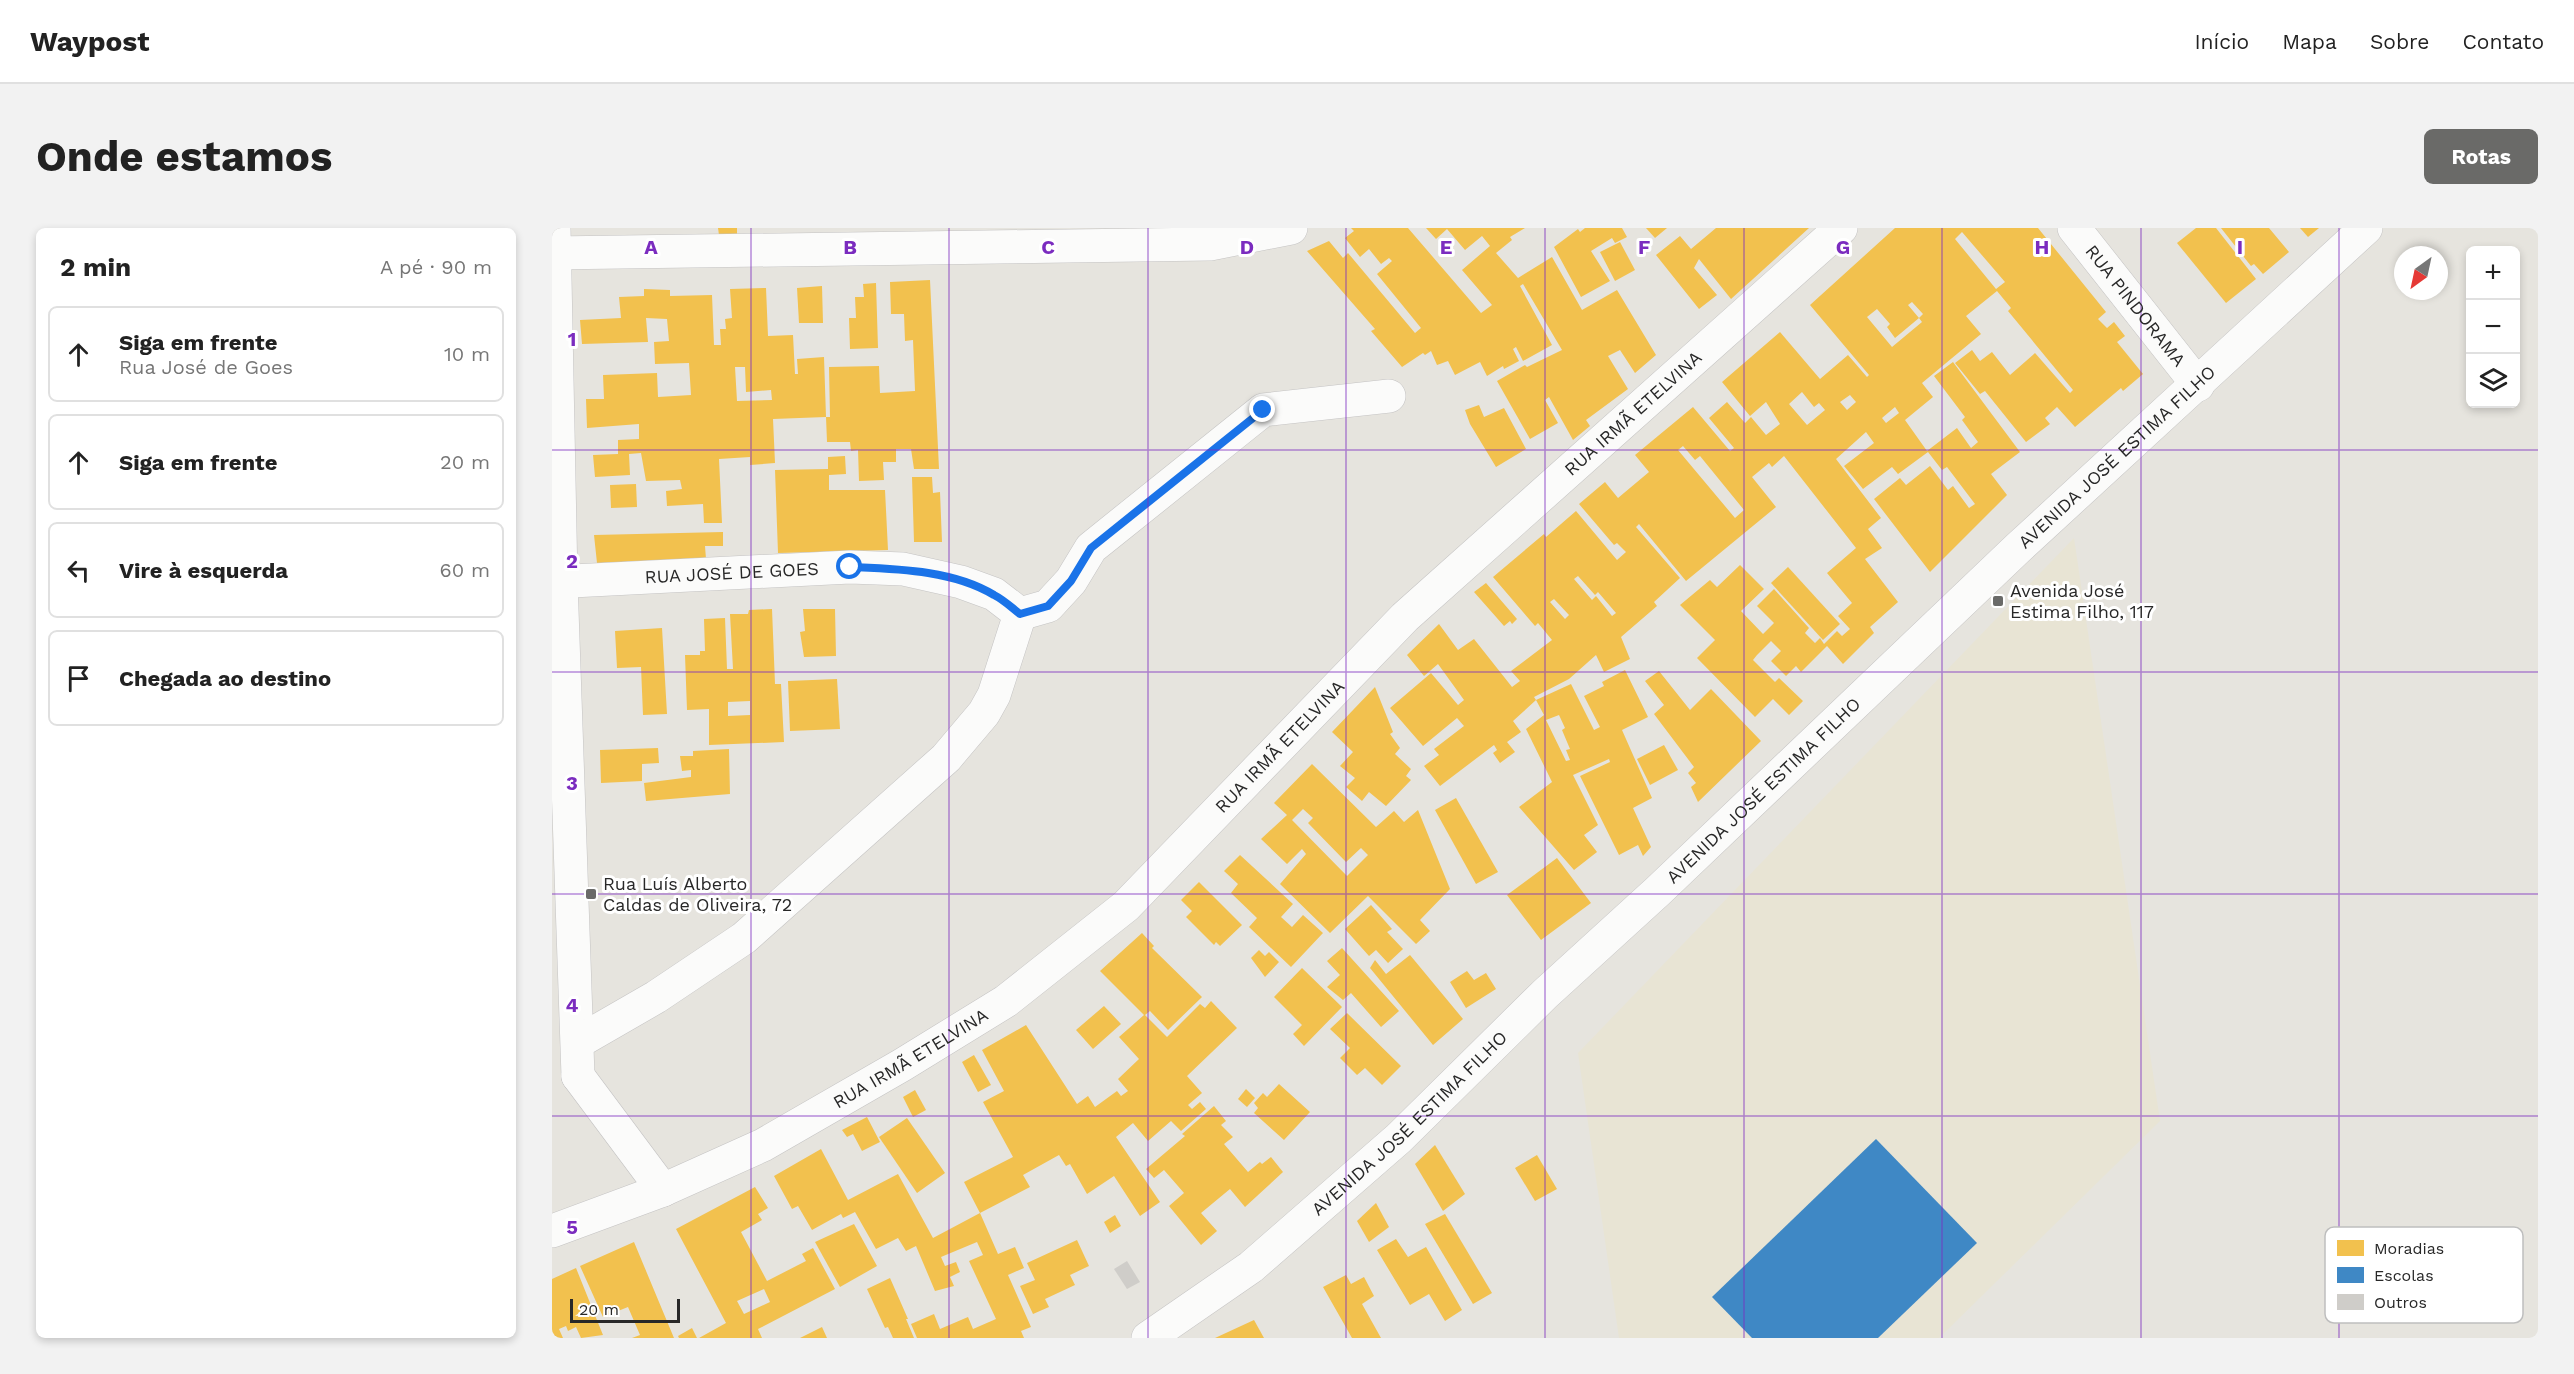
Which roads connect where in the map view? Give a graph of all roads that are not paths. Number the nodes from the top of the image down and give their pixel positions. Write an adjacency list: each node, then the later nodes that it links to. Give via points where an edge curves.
1 (1290, 228): 5 (street, via 1210,244)
2 (1841, 228): 12 (street, RUA IRMÃ ETELVINA, via 1405,617 1126,906 1006,1001 912,1059 763,1145)
3 (2074, 228): 6 (street, RUA PINDORAMA)
4 (2366, 228): 6 (street, AVENIDA JOSÉ ESTIMA FILHO)
5 (553, 245): 8 (street)
6 (2198, 385): 14 (street, AVENIDA JOSÉ ESTIMA FILHO, via 2018,548 1545,994 1399,1138 1251,1267)
7 (1389, 396): 9 (street, via 1263,410 1091,548 1071,581 1048,606)
8 (557, 582): 9 (street, RUA JOSÉ DE GOES, via 850,567 903,569 994,594); 10 (street)
9 (1020, 614): 10 (street, via 994,695 946,758 744,938 656,997)
10 (578, 1042): 11 (street)
11 (565, 1073): 12 (street)
12 (663, 1190): 13 (street, RUA IRMÃ ETELVINA)
13 (552, 1231)
14 (1148, 1338)

